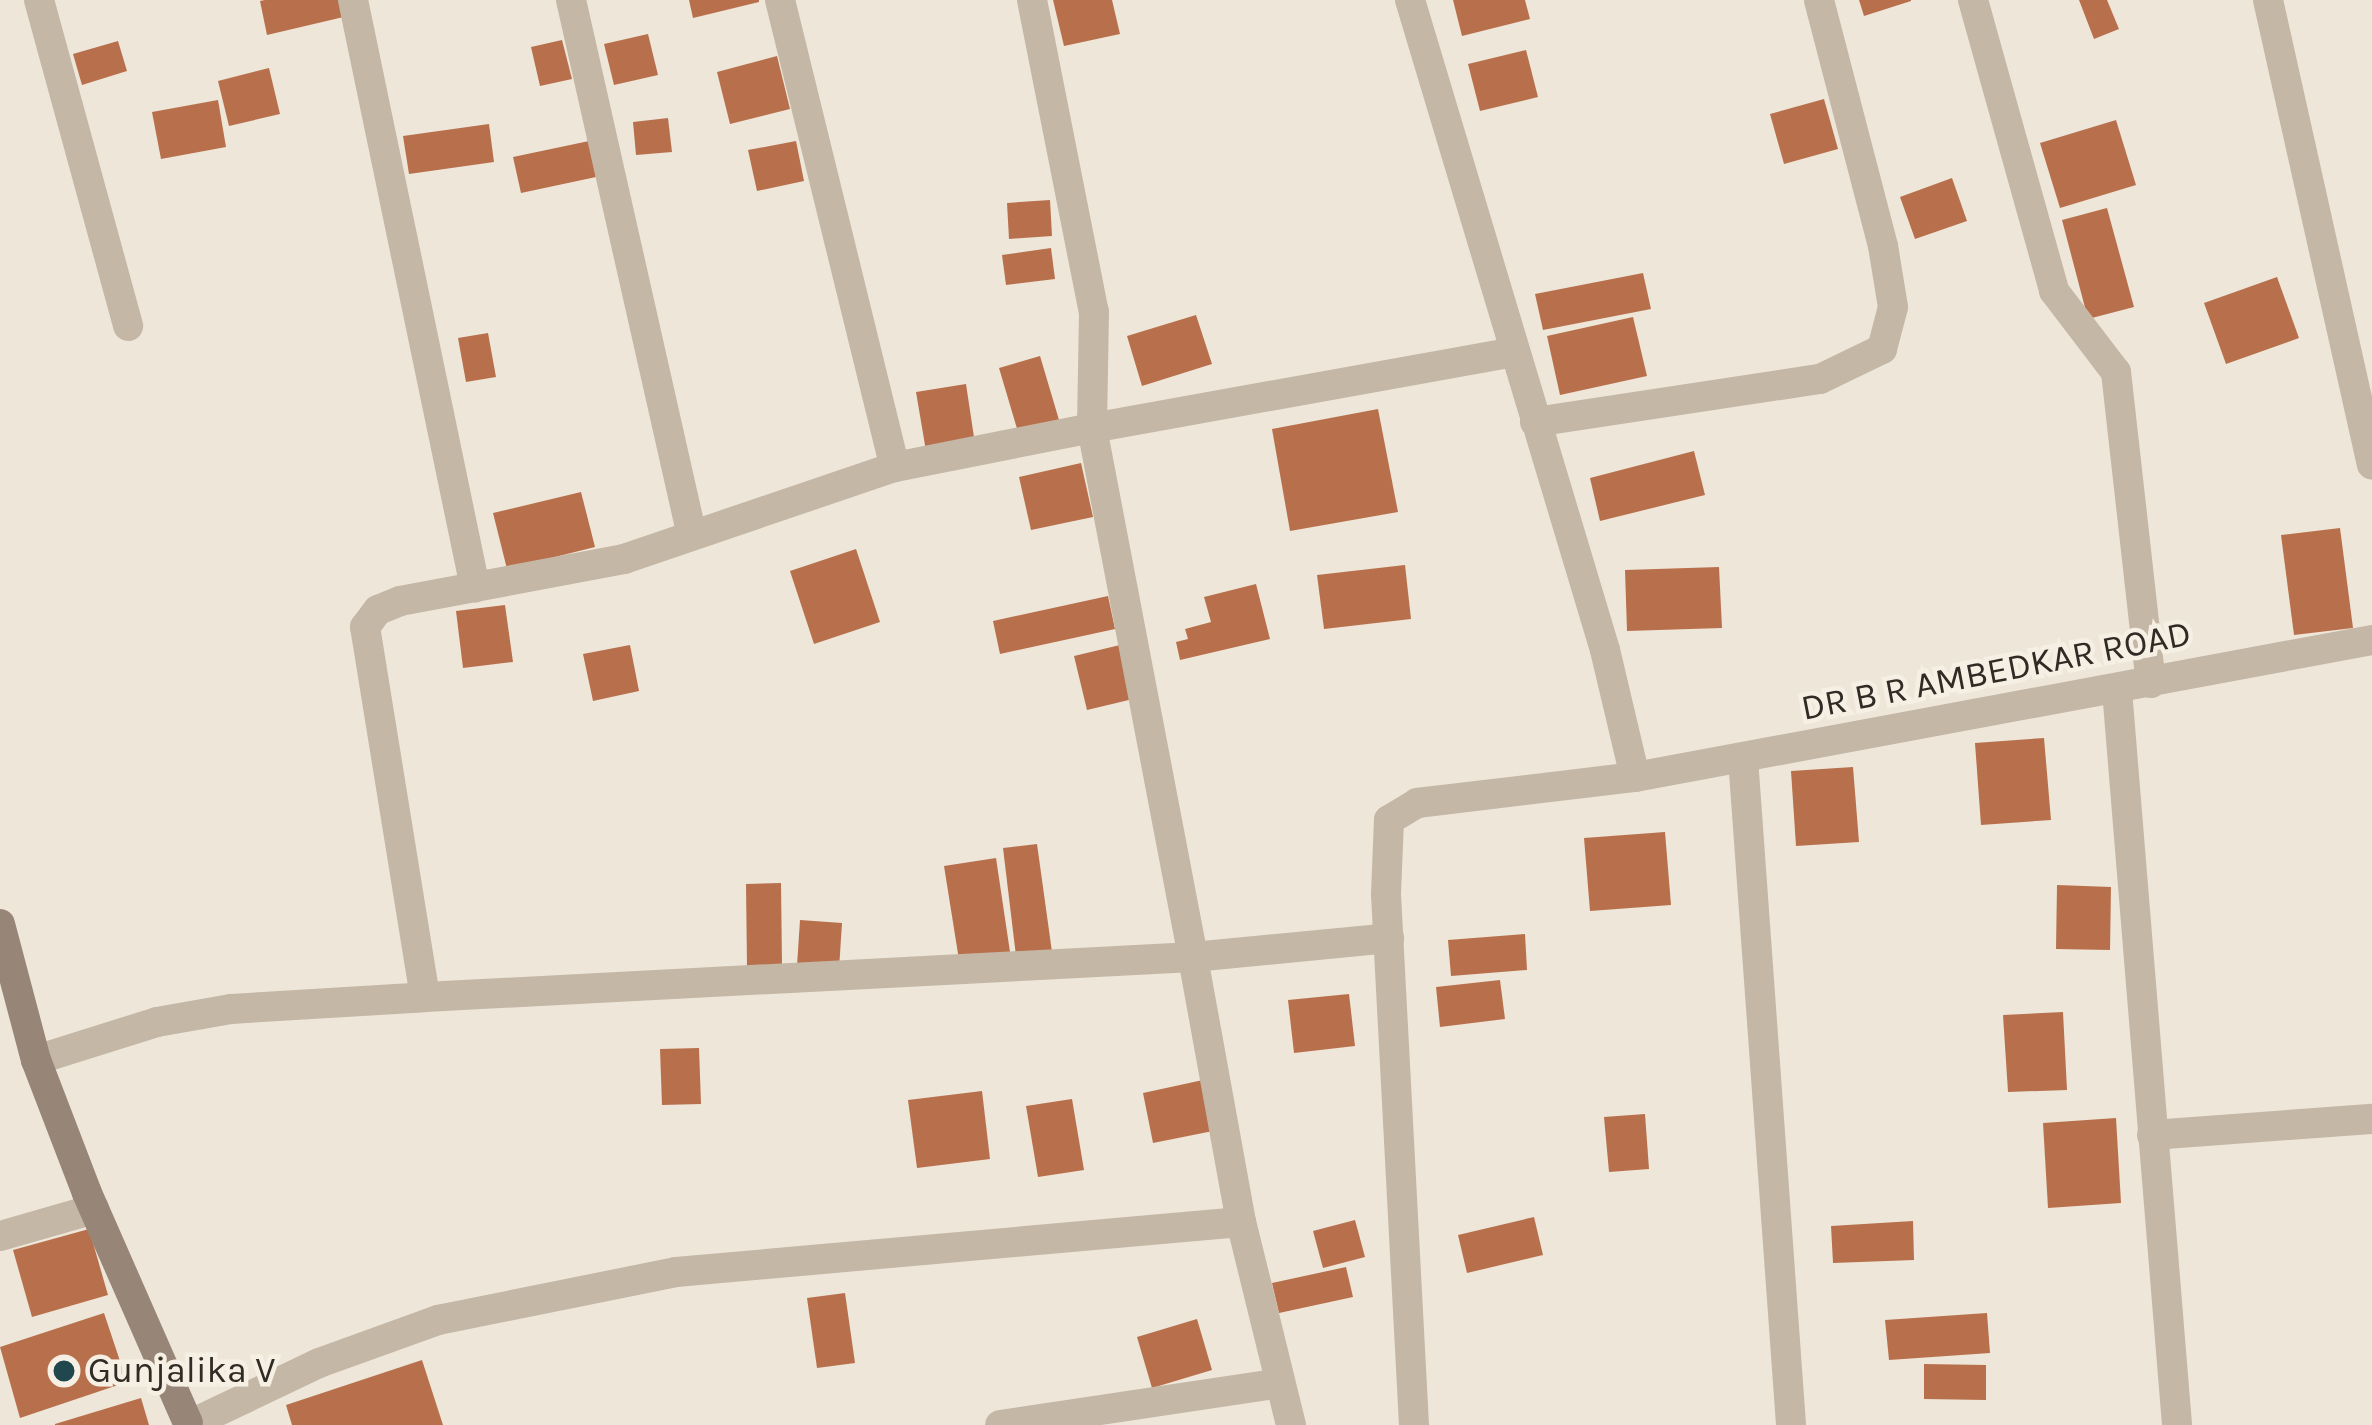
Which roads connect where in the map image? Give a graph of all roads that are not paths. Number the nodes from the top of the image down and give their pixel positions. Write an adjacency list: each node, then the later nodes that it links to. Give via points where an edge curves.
1 (39, 0): 10 (street)
2 (353, 0): 17 (street)
3 (572, 0): 16 (street)
4 (780, 0): 15 (street)
5 (1032, 0): 13 (street, via 1094,311)
6 (1410, 0): 11 (street)
7 (1819, 0): 12 (street, via 1883,246 1893,307 1882,349 1820,379)
8 (1973, 0): 19 (street, via 2054,291 2116,372)
9 (2268, 0): 14 (street)
10 (128, 326)
11 (1514, 352): 12 (street); 13 (street)
12 (1535, 422): 22 (street, via 1605,650)
13 (1092, 428): 15 (street); 25 (street)
14 (2372, 464)
15 (895, 467): 16 (street)
16 (692, 536): 17 (street, via 624,560)
17 (475, 587): 26 (street, via 400,601 365,627)
18 (2372, 640): 19 (street, DR B R AMBEDKAR ROAD)
19 (2151, 683): 20 (street, DR B R AMBEDKAR ROAD)
20 (2117, 690): 21 (street, DR B R AMBEDKAR ROAD); 29 (street)
21 (1743, 758): 22 (street, DR B R AMBEDKAR ROAD); 38 (street)
22 (1634, 777): 24 (street, DR B R AMBEDKAR ROAD, via 1403,809 1388,820)
23 (0, 924): 27 (street)
24 (1389, 938): 25 (street); 37 (street)
25 (1193, 957): 26 (street); 31 (street)
26 (425, 998): 27 (street, via 231,1010 157,1022)
27 (36, 1060): 30 (street)
28 (2372, 1119): 29 (street)
29 (2152, 1135): 39 (street)
30 (94, 1209): 32 (street); 34 (street)
31 (1241, 1222): 33 (street); 34 (street, via 676,1272 438,1321 319,1363)
32 (0, 1236)
33 (1280, 1383): 35 (street); 36 (street)
34 (189, 1424)
35 (1000, 1425)
36 (1292, 1425)
37 (1414, 1425)
38 (1791, 1425)
39 (2177, 1425)

